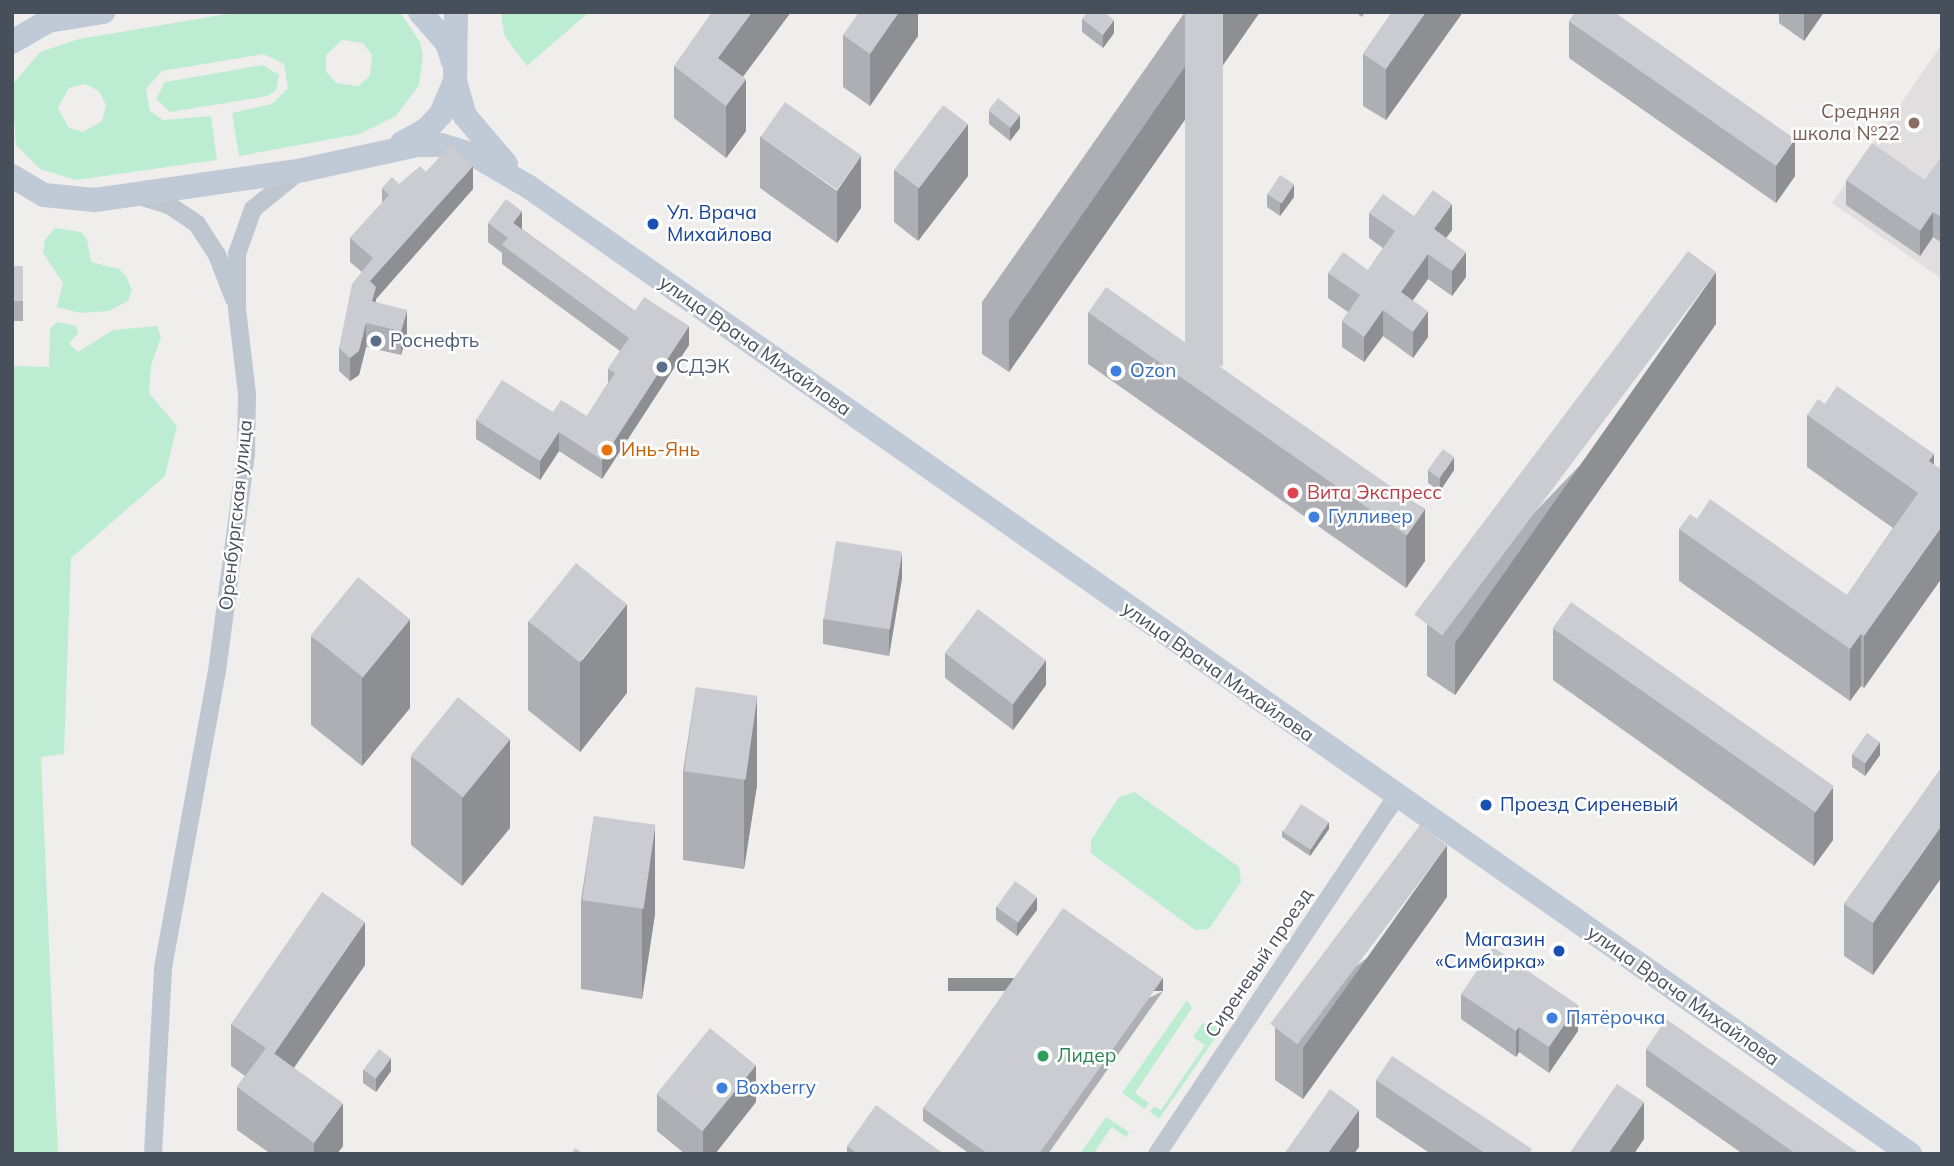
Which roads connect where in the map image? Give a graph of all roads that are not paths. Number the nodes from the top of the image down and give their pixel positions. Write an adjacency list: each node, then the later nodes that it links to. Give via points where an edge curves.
1 (103, 12): 4 (main road, via 48,21)
2 (421, 12): 5 (main road, via 446,43)
3 (456, 12): 5 (main road)
4 (12, 42)
5 (454, 71): 6 (main road, via 441,114 427,129); 9 (main road, via 465,116)
6 (375, 155): 7 (main road, Оренбургская улица); 9 (main road, Оренбургская улица, via 441,145 474,155)
7 (303, 170): 10 (main road); 11 (street, Оренбургская улица, via 265,195 245,223 237,254)
8 (12, 176): 10 (main road, via 44,195 70,201)
9 (529, 187): 12 (main road, улица Врача Михайлова)
10 (128, 195): 11 (street, via 169,205 197,224 217,255)
11 (237, 309): 13 (street, Оренбургская улица, via 247,394 246,453 218,671 163,968)
12 (1396, 797): 14 (street, Сиреневый проезд); 15 (main road, улица Врача Михайлова)
13 (153, 1154)
14 (1157, 1154)
15 (1910, 1154)

